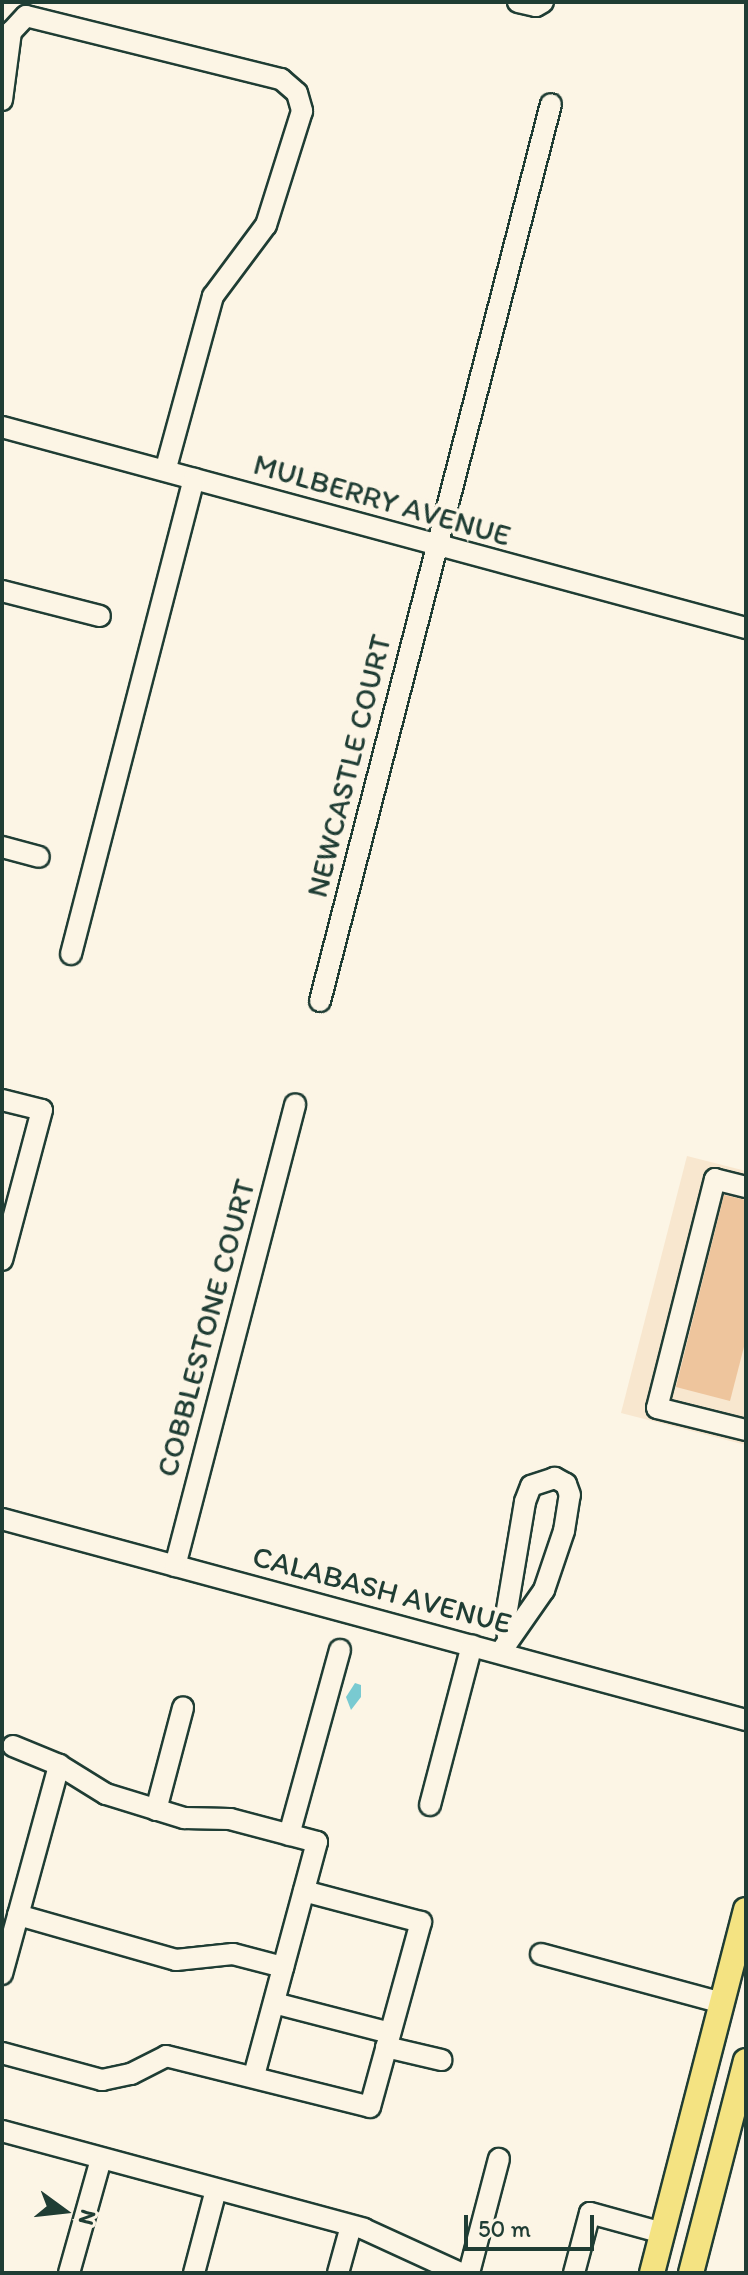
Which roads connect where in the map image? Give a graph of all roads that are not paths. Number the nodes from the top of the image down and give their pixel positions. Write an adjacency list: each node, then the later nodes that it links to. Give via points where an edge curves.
1 (518, 2): 2 (street)
2 (543, 2)
3 (2, 100): 6 (street, via 11,32 26,16 281,79 297,93 302,111 266,225 213,296)
4 (551, 104): 8 (street, NEWCASTLE COURT)
5 (2, 427): 6 (street, MULBERRY AVENUE)
6 (165, 471): 7 (street, MULBERRY AVENUE)
7 (194, 479): 8 (street, MULBERRY AVENUE); 14 (street)
8 (437, 545): 11 (street, MULBERRY AVENUE); 15 (street, NEWCASTLE COURT)
9 (2, 591): 10 (street)
10 (100, 616)
11 (746, 628)
12 (2, 847): 13 (street)
13 (39, 857)
14 (71, 954)
15 (320, 1001)
16 (2, 1100): 19 (street, via 42,1110)
17 (295, 1104): 22 (street, COBBLESTONE COURT)
18 (746, 1187): 20 (street, via 715,1179 657,1408)
19 (2, 1260)
20 (746, 1430)
21 (2, 1519): 22 (street, CALABASH AVENUE)
22 (175, 1566): 23 (street, CALABASH AVENUE)
23 (472, 1645): 24 (street, CALABASH AVENUE); 30 (street)
24 (504, 1645): 24 (street, via 544,1590 564,1531 570,1495 566,1484 555,1478 531,1486 525,1502); 27 (street, CALABASH AVENUE)
25 (340, 1650): 32 (street)
26 (183, 1708): 31 (street)
27 (746, 1720)
28 (13, 1746): 29 (street)
29 (59, 1765): 31 (street, via 106,1794); 35 (street)
30 (430, 1805)
31 (156, 1810): 32 (street, via 184,1818 230,1819)
32 (289, 1835): 33 (street, via 317,1842)
33 (304, 1891): 37 (street); 41 (street, via 421,1922)
34 (746, 1910): 40 (main road)
35 (18, 1915): 37 (street, via 176,1960 233,1954); 38 (street)
36 (541, 1954): 40 (street)
37 (283, 1967): 39 (street)
38 (2, 1974)
39 (274, 2003): 41 (street); 45 (street)
40 (722, 2003): 51 (main road)
41 (388, 2040): 43 (street); 45 (street, via 370,2107)
42 (2, 2053): 45 (street, via 102,2080 131,2074 166,2056)
43 (442, 2060)
44 (746, 2061): 59 (main road)
45 (254, 2076)
46 (2, 2131): 47 (street)
47 (101, 2159): 49 (street); 52 (street)
48 (499, 2159): 56 (street)
49 (216, 2190): 50 (street); 53 (street)
50 (351, 2226): 54 (street); 55 (street)
51 (663, 2233): 57 (street, via 590,2213); 58 (main road)
52 (69, 2273)
53 (194, 2273)
54 (338, 2273)
55 (460, 2273)
56 (469, 2273)
57 (574, 2273)
58 (652, 2273)
59 (691, 2273)

